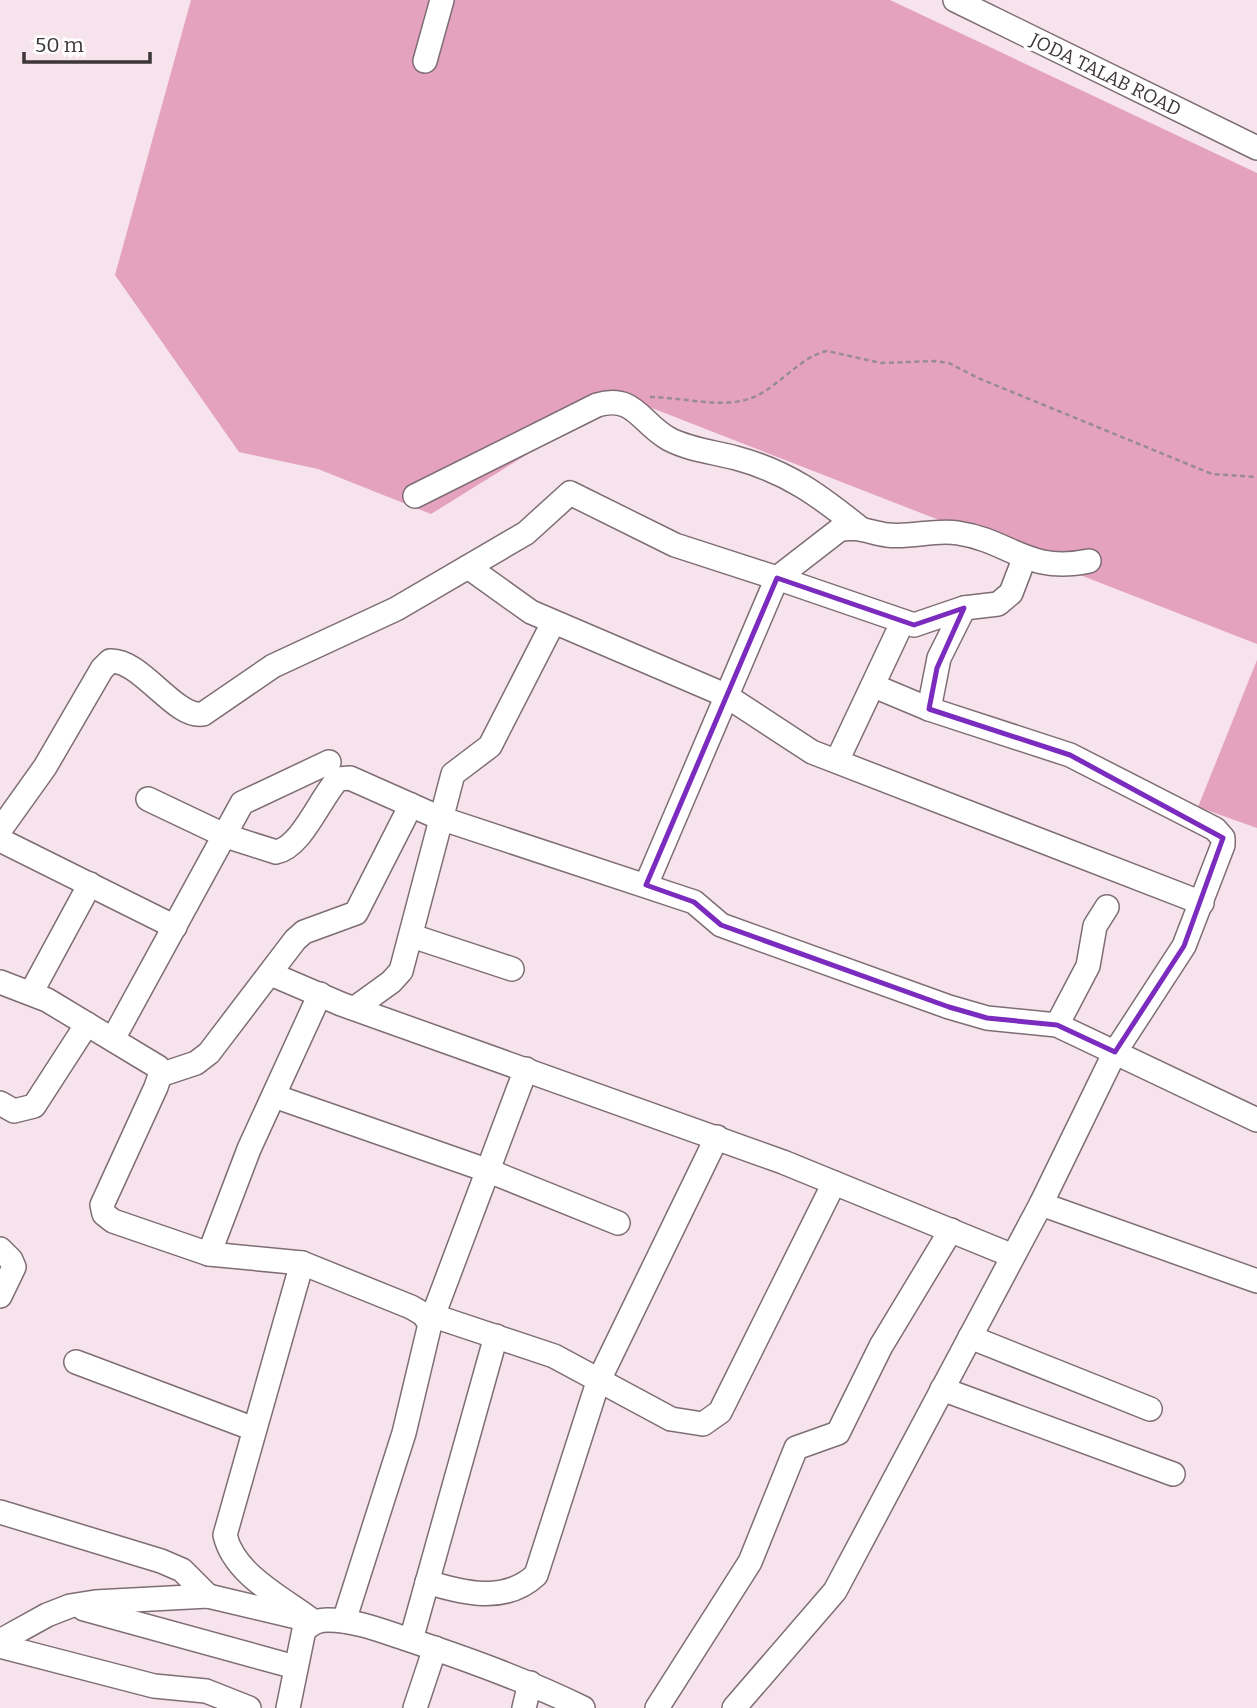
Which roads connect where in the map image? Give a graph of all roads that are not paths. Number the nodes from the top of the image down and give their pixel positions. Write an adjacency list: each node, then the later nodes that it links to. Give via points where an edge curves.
1 (442, 0): 3 (street)
2 (955, 0): 4 (street, JODA TALAB ROAD)
3 (425, 61)
4 (1257, 148)
5 (415, 496): 6 (street, via 597,405 618,401 631,406 670,439 800,482)
6 (861, 529): 7 (street, via 889,536 970,535); 10 (street, via 839,530)
7 (1024, 559): 8 (street, via 1048,565); 11 (street, via 1016,584 1004,600)
8 (1089, 561)
9 (468, 567): 10 (street, via 526,533 570,493 675,545); 12 (street); 22 (street, via 396,609 266,670 200,715 126,665 110,661)
10 (777, 578): 13 (street); 15 (street)
11 (964, 608): 13 (street, via 914,625); 16 (street, via 939,658)
12 (553, 623): 15 (street); 21 (street, via 491,746 453,774)
13 (902, 623): 14 (street)
14 (874, 686): 16 (street); 17 (street)
15 (724, 695): 17 (street, via 812,752); 26 (street)
16 (929, 709): 27 (street, via 1070,755 1215,829 1223,845)
17 (837, 761): 27 (street)
18 (329, 762): 23 (street, via 247,799)
19 (148, 799): 23 (street)
20 (411, 805): 21 (street); 23 (street, via 351,778 341,778 283,851 268,852); 32 (street, via 356,913 304,932)
21 (440, 818): 26 (street); 30 (street)
22 (0, 830)
23 (226, 836): 29 (street)
24 (0, 840): 25 (street)
25 (90, 884): 29 (street); 34 (street)
26 (646, 885): 38 (street, via 694,902 721,925 949,1007 987,1018)
27 (1202, 903): 40 (street, via 1167,975)
28 (1107, 907): 38 (street, via 1095,926 1088,966)
29 (175, 927): 39 (street)
30 (412, 936): 31 (street); 36 (street, via 401,971)
31 (513, 969)
32 (271, 974): 35 (street); 42 (street, via 209,1053 196,1063)
33 (0, 982): 34 (street)
34 (32, 993): 37 (street)
35 (320, 994): 36 (street); 43 (street)
36 (355, 1008): 41 (street)
37 (87, 1024): 39 (street); 44 (street, via 34,1106 14,1111)
38 (1057, 1025): 40 (street)
39 (113, 1039): 42 (street, via 158,1067)
40 (1115, 1052): 45 (street); 49 (street)
41 (526, 1069): 46 (street); 47 (street)
42 (160, 1075): 53 (street, via 102,1205 104,1214)
43 (274, 1096): 47 (street); 53 (street)
44 (0, 1103)
45 (1257, 1120)
46 (717, 1138): 48 (street); 62 (street)
47 (489, 1171): 50 (street); 58 (street)
48 (834, 1183): 51 (street); 62 (street, via 713,1419 703,1424 671,1419)
49 (1041, 1204): 54 (street); 56 (street)
50 (618, 1223)
51 (951, 1230): 54 (street); 83 (street, via 881,1346 840,1429 831,1438 796,1448 744,1574)
52 (0, 1249): 57 (street, via 13,1268)
53 (209, 1254): 55 (street)
54 (1013, 1256): 60 (street)
55 (302, 1263): 58 (street); 65 (street)
56 (1257, 1281)
57 (0, 1296)
58 (432, 1320): 59 (street); 71 (street, via 404,1433)
59 (496, 1336): 62 (street, via 574,1365); 68 (street)
60 (970, 1337): 63 (street); 64 (street)
61 (76, 1362): 65 (street)
62 (598, 1382): 68 (street, via 536,1575 517,1588 481,1594)
63 (942, 1389): 66 (street); 84 (street, via 835,1591)
64 (1150, 1409)
65 (254, 1429): 72 (street, via 228,1517 229,1553)
66 (1173, 1474)
67 (0, 1512): 69 (street, via 161,1561 182,1570)
68 (427, 1582): 73 (street)
69 (208, 1595): 70 (street); 72 (street)
70 (71, 1606): 74 (street); 76 (street)
71 (344, 1621): 72 (street); 73 (street)
72 (314, 1622): 76 (street, via 304,1630)
73 (411, 1640): 75 (street)
74 (0, 1644): 78 (street, via 153,1686 206,1691)
75 (435, 1648): 77 (street); 80 (street)
76 (295, 1667): 79 (street)
77 (530, 1683): 81 (street); 82 (street)
78 (249, 1708)
79 (288, 1708)
80 (415, 1708)
81 (524, 1708)
82 (583, 1708)
83 (657, 1708)
84 (734, 1708)

